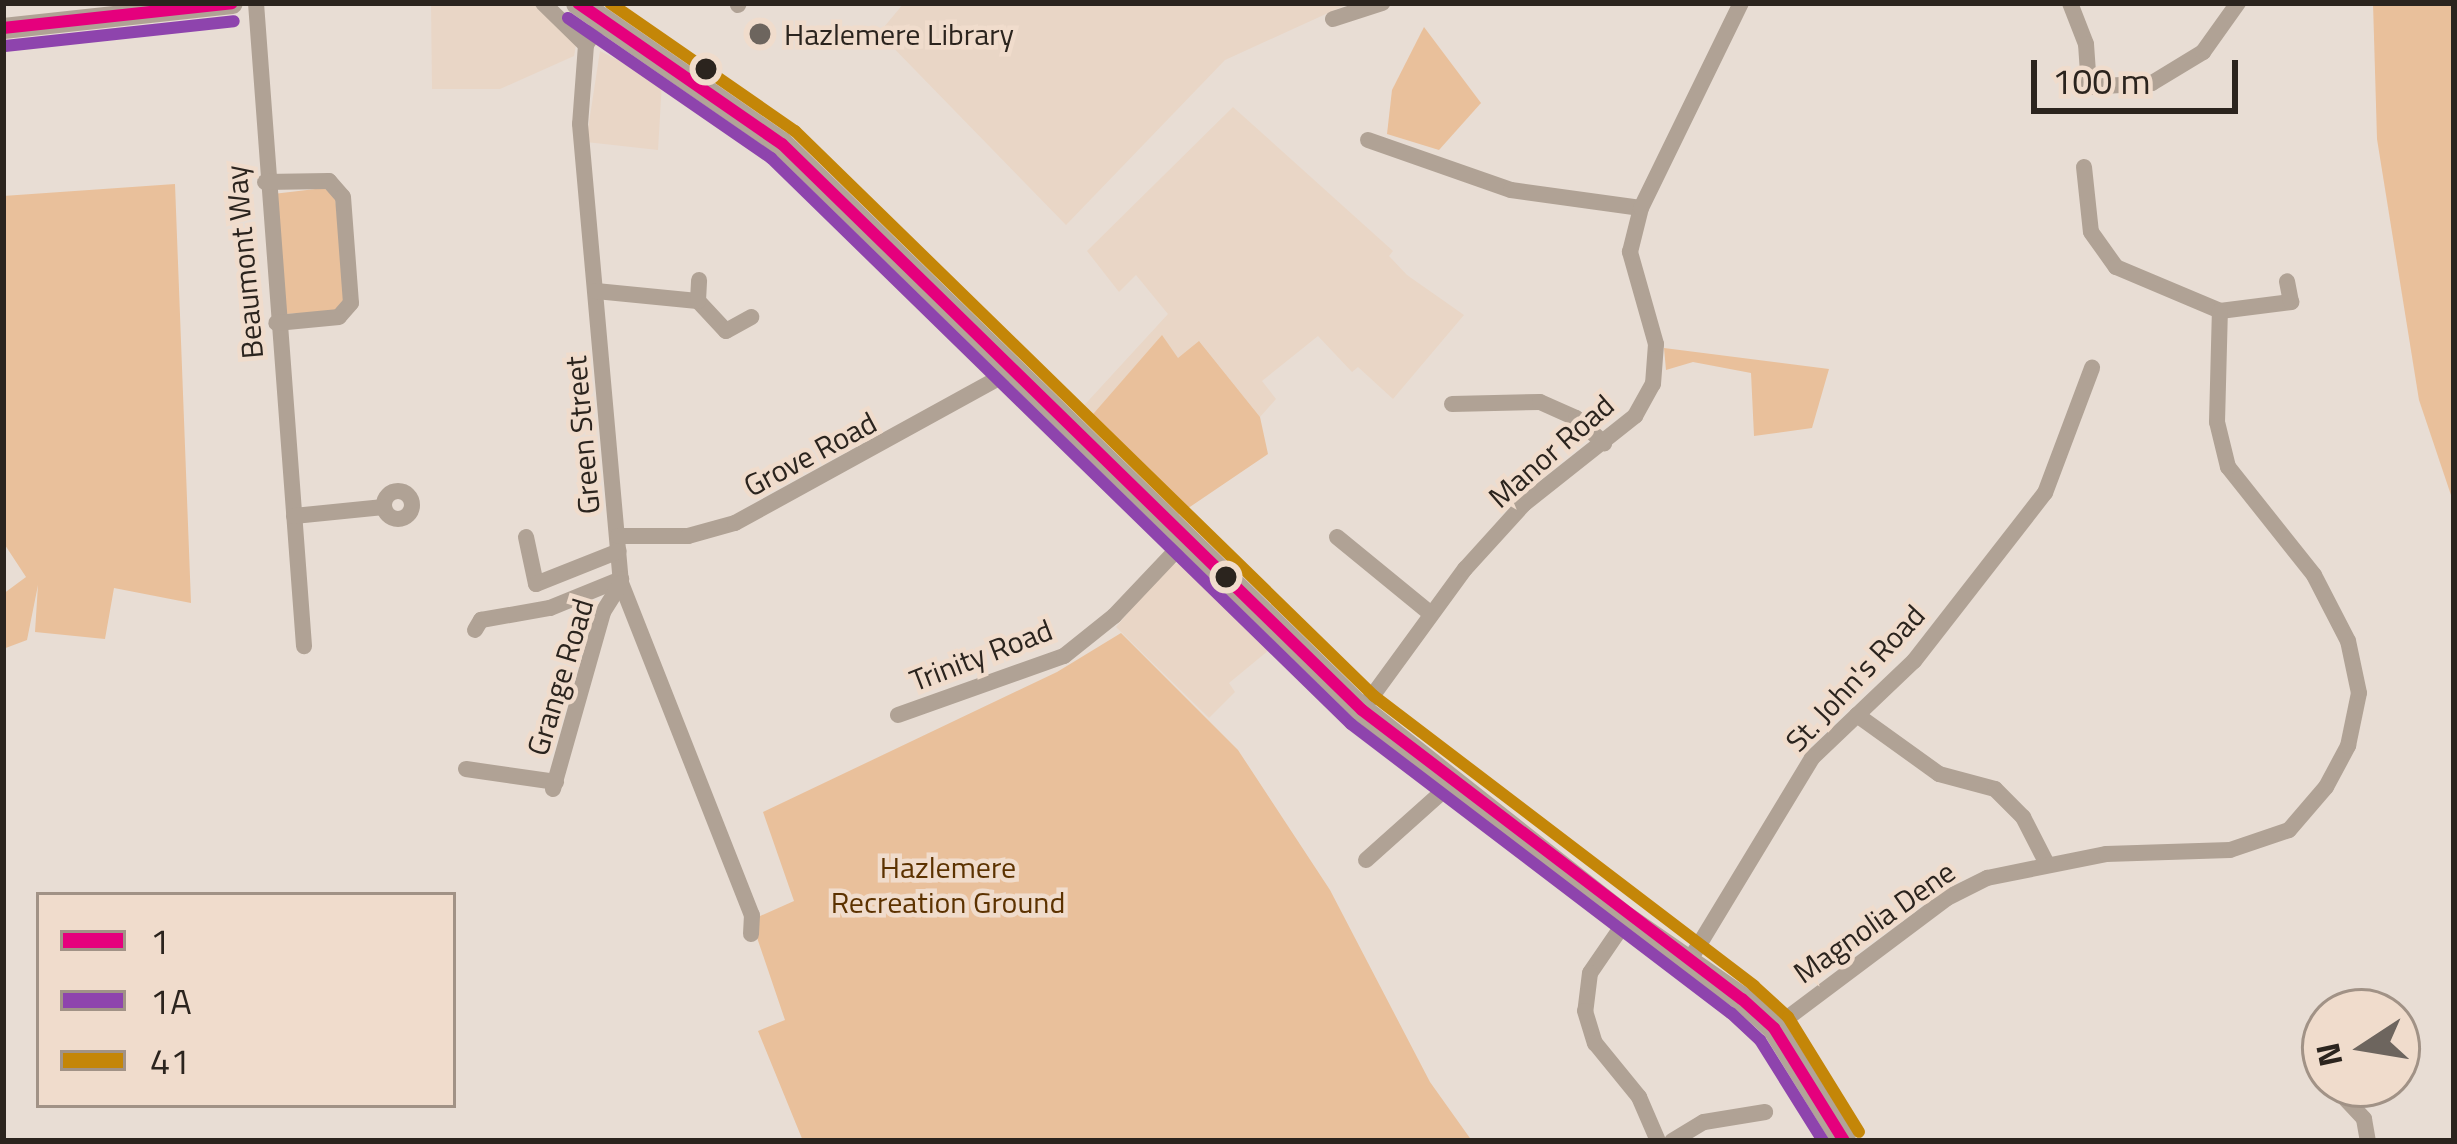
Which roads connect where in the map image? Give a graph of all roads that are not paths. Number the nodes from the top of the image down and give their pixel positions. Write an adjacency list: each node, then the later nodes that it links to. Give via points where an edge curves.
1 (232, 3): 11 (street)
2 (256, 3): 15 (street, Beaumont Way)
3 (543, 3): 12 (street)
4 (578, 3): 10 (main road)
5 (1382, 3): 9 (street)
6 (1741, 3): 16 (street, Manor Road)
7 (2070, 3): 8 (street, via 2086,44 2089,88 2152,82 2203,52)
8 (2238, 3)
9 (1333, 20)
10 (602, 22): 12 (street); 25 (main road, via 782,144)
11 (3, 28)
12 (586, 45): 19 (street, Green Street, via 581,148)
13 (1367, 140): 16 (street, via 1511,190)
14 (2084, 167): 21 (street, via 2091,232 2116,267)
15 (265, 182): 23 (street, Beaumont Way); 23 (street, via 329,181 343,197 345,218 351,303 339,317)
16 (1641, 208): 27 (street, Manor Road, via 1630,252 1656,344 1653,384 1636,416)
17 (699, 280): 20 (street)
18 (2287, 281): 21 (street, via 2291,302)
19 (596, 291): 20 (street); 33 (street, Green Street)
20 (698, 301): 22 (street, via 726,331)
21 (2220, 311): 44 (street, Magnolia Dene, via 2217,422 2228,467 2314,575 2348,641 2359,693 2348,746 2289,830 2230,850)
22 (751, 317)
23 (276, 323): 29 (street, Beaumont Way)
24 (2092, 368): 40 (street, St. John's Road, via 2045,493 1914,661)
25 (1012, 370): 32 (main road); 33 (street, Grove Road, via 735,523)
26 (1452, 404): 27 (street, via 1540,402)
27 (1604, 443): 35 (street, Manor Road, via 1524,504)
28 (384, 507): 29 (street)
29 (294, 516): 37 (street, Beaumont Way)
30 (526, 537): 33 (street, via 536,584)
31 (1337, 538): 35 (street)
32 (1184, 542): 38 (main road); 39 (street, Trinity Road, via 1064,656)
33 (619, 543): 34 (street, Green Street)
34 (621, 581): 36 (street, via 506,608); 41 (street, Grange Road, via 602,613 554,786); 45 (street, Green Street)
35 (1430, 614): 38 (street, Manor Road)
36 (475, 630)
37 (304, 646)
38 (1362, 710): 42 (main road)
39 (898, 715)
40 (1857, 715): 44 (street, via 1939,774 1995,789 2023,817); 49 (street, St. John's Road, via 1812,758)
41 (466, 769)
42 (1452, 783): 43 (street); 47 (main road)
43 (1366, 860)
44 (2046, 862): 50 (street, Magnolia Dene, via 1947,898)
45 (748, 907): 46 (street); 48 (street, Green Street)
46 (726, 915)
47 (1627, 920): 49 (main road); 53 (street, via 1590,974 1585,1011 1595,1043 1639,1097)
48 (751, 934)
49 (1688, 963): 50 (main road)
50 (1774, 1028): 55 (main road)
51 (2354, 1108): 56 (street)
52 (1765, 1112): 54 (street, via 1704,1122)
53 (1658, 1141)
54 (1672, 1141)
55 (1844, 1141)
56 (2368, 1141)

